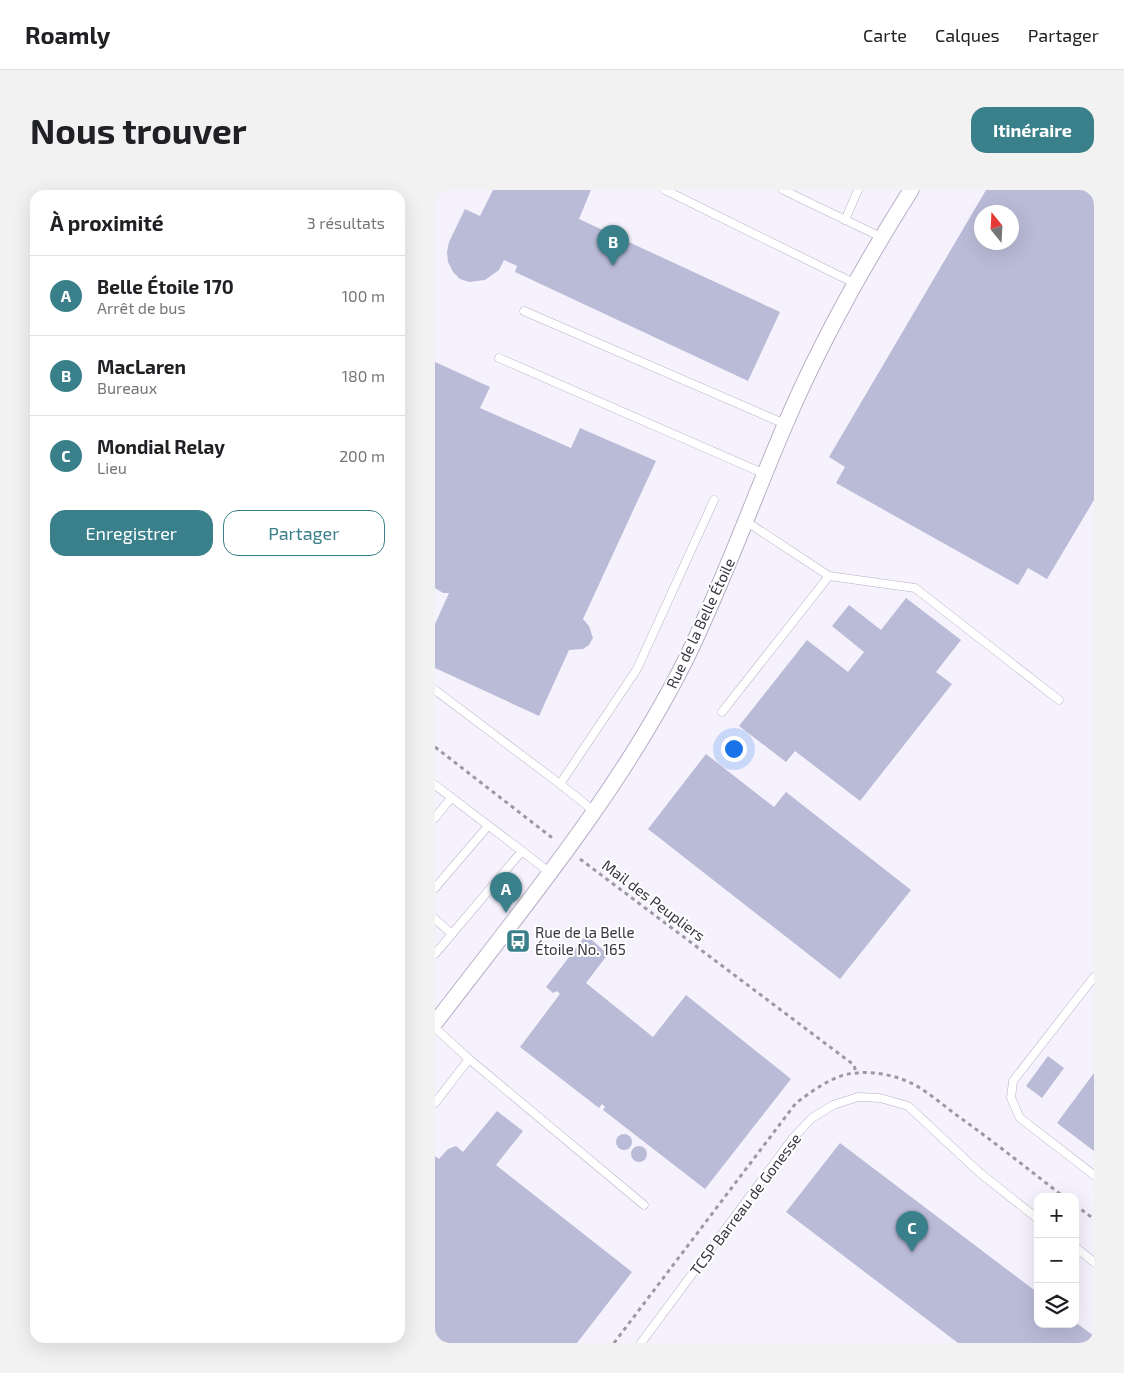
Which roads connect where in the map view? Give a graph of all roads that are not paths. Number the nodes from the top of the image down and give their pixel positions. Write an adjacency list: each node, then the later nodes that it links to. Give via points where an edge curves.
1 (665, 190): 9 (lane)
2 (783, 190): 6 (lane)
3 (804, 190): 6 (lane)
4 (859, 190): 7 (lane)
5 (911, 190): 8 (street, Rue de la Belle Étoile)
6 (800, 199): 7 (lane)
7 (845, 220): 8 (lane)
8 (881, 237): 9 (street, Rue de la Belle Étoile)
9 (854, 284): 12 (street, Rue de la Belle Étoile)
10 (524, 311): 12 (lane)
11 (499, 358): 13 (lane)
12 (785, 424): 13 (street, Rue de la Belle Étoile)
13 (765, 474): 15 (street, Rue de la Belle Étoile)
14 (714, 500): 20 (lane, via 637,669)
15 (747, 522): 16 (lane); 23 (street, Rue de la Belle Étoile, via 686,658 651,723)
16 (829, 576): 18 (lane, via 915,588); 19 (lane)
17 (435, 690): 20 (lane)
18 (1059, 700)
19 (722, 712)
20 (560, 784): 23 (lane)
21 (435, 785): 22 (lane)
22 (451, 798): 24 (lane); 25 (lane)
23 (594, 811): 27 (street, Rue de la Belle Étoile)
24 (435, 818)
25 (488, 826): 26 (lane); 28 (lane)
26 (522, 851): 27 (lane); 30 (lane)
27 (549, 872): 33 (street, Rue de la Belle Étoile)
28 (435, 888)
29 (435, 919): 30 (lane)
30 (452, 934): 31 (lane)
31 (435, 954)
32 (1094, 977): 37 (lane, via 1013,1081 1011,1098 1020,1118)
33 (435, 1023)
34 (435, 1028): 35 (lane)
35 (469, 1059): 36 (lane); 38 (lane)
36 (435, 1103)
37 (1094, 1175)
38 (644, 1205)
39 (1034, 1216): 42 (lane, TCSP Barreau de Gonesse, via 980,1173 909,1106 880,1098 858,1097 833,1105 813,1118 793,1138)
40 (1079, 1250): 41 (lane)
41 (1094, 1262)
42 (641, 1343)

